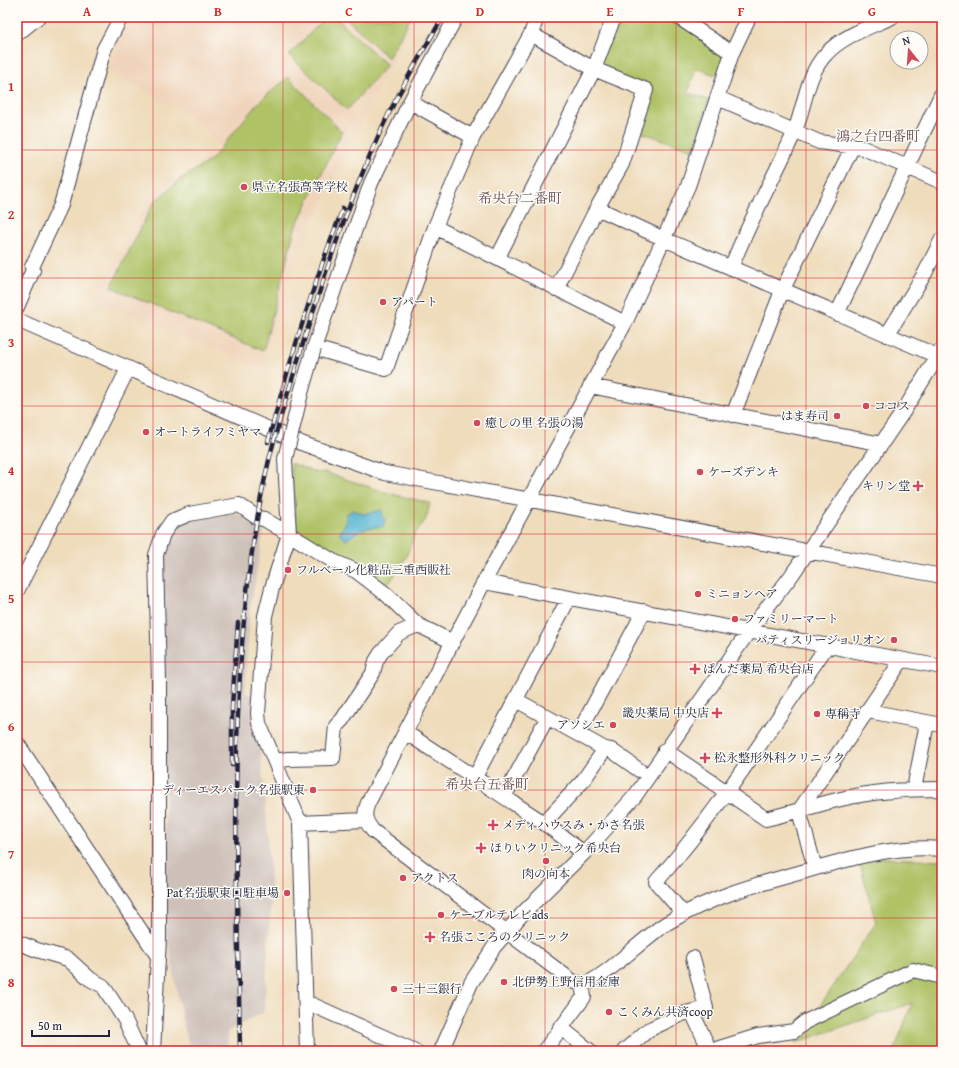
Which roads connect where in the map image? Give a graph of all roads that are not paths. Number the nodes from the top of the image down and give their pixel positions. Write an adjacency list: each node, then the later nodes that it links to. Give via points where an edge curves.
1 (38, 17): 9 (street)
2 (121, 17): 29 (street, via 104,49 61,204)
3 (456, 17): 15 (street)
4 (537, 17): 10 (street)
5 (614, 17): 12 (street)
6 (678, 17): 11 (street)
7 (749, 17): 11 (street)
8 (892, 17): 16 (street, via 845,39 826,54 811,77)
9 (17, 34)
10 (530, 34): 12 (street); 17 (street)
11 (732, 53): 14 (street)
12 (594, 69): 21 (street, via 646,90 622,164); 25 (street)
13 (942, 93): 19 (street)
14 (718, 98): 16 (street); 23 (street, via 694,171)
15 (410, 102): 17 (street); 34 (street, via 371,183)
16 (794, 132): 18 (street, via 820,142); 26 (street)
17 (473, 137): 22 (street)
18 (853, 146): 19 (street, via 864,148); 28 (street)
19 (907, 167): 20 (street); 30 (street)
20 (942, 182)
21 (597, 208): 23 (street); 27 (street)
22 (435, 227): 25 (street); 34 (street, via 386,369)
23 (664, 239): 26 (street); 32 (street)
24 (942, 239): 33 (street, via 925,273)
25 (498, 257): 27 (street)
26 (730, 268): 28 (street)
27 (556, 289): 32 (street)
28 (782, 290): 30 (street); 38 (street)
29 (17, 307)
30 (837, 314): 33 (street)
31 (17, 320): 36 (street)
32 (625, 323): 37 (street)
33 (887, 335): 35 (street)
34 (314, 348): 41 (street, bridge, via 285,459)
35 (941, 354): 39 (street)
36 (128, 369): 40 (street, via 301,443 385,473); 45 (street)
37 (590, 386): 38 (street); 40 (street)
38 (733, 414): 39 (street)
39 (882, 444): 42 (street)
40 (530, 500): 42 (street); 44 (street)
41 (289, 534): 48 (street, via 333,561 356,571 386,594); 64 (street, via 265,616 258,713 259,723); 81 (street, via 239,505 180,517 172,521 160,541 156,555 159,681)
42 (809, 550): 43 (street); 49 (street)
43 (942, 576)
44 (484, 582): 46 (street); 50 (street)
45 (17, 591)
46 (569, 598): 47 (street); 54 (street)
47 (644, 611): 49 (street); 60 (street)
48 (418, 625): 50 (street); 64 (street, via 399,633 381,653 369,680 336,726 333,758 288,759)
49 (749, 631): 51 (street); 63 (street)
50 (453, 642): 59 (street)
51 (827, 646): 52 (street); 69 (street)
52 (902, 660): 53 (street); 55 (street)
53 (942, 667)
54 (516, 700): 56 (street); 66 (street)
55 (868, 711): 57 (street); 71 (street)
56 (547, 718): 60 (street); 70 (street)
57 (927, 722): 58 (street); 67 (street)
58 (942, 725)
59 (405, 732): 66 (street); 72 (street, via 368,803)
60 (578, 734): 62 (street)
61 (17, 743): 81 (street)
62 (605, 749): 65 (street, via 611,750); 74 (street, via 582,782)
63 (665, 750): 69 (street); 76 (street, via 635,796)
64 (275, 762): 73 (street)
65 (639, 770)
66 (475, 777): 70 (street)
67 (914, 788): 68 (street); 71 (street, via 840,799)
68 (942, 788)
69 (726, 792): 71 (street, via 766,819); 78 (street, via 679,856 656,882)
70 (504, 797): 74 (street)
71 (799, 811): 77 (street)
72 (365, 820): 73 (street); 79 (street, via 373,831)
73 (300, 823): 85 (street)
74 (544, 823): 76 (street)
75 (942, 849): 77 (street, via 922,848 872,853)
76 (584, 853): 79 (street)
77 (815, 868): 78 (street, via 736,890)
78 (684, 914): 84 (street, via 648,936 599,977)
79 (507, 931): 84 (street, via 572,981); 92 (street, via 472,983)
80 (17, 942): 88 (street, via 68,959 90,979 103,986 125,1020)
81 (157, 955): 89 (street)
82 (693, 958): 86 (street, via 706,1008)
83 (942, 977): 96 (street, via 913,970 805,1022 794,1031 758,1036)
84 (582, 984): 87 (street, via 584,997)
85 (306, 1002): 90 (street); 91 (street)
86 (692, 1012): 95 (street, via 648,1030); 96 (street)
87 (560, 1028): 93 (street); 94 (street)
88 (139, 1051)
89 (153, 1051)
90 (307, 1051)
91 (415, 1051)
92 (440, 1051)
93 (544, 1051)
94 (590, 1051)
95 (624, 1051)
96 (710, 1051)

